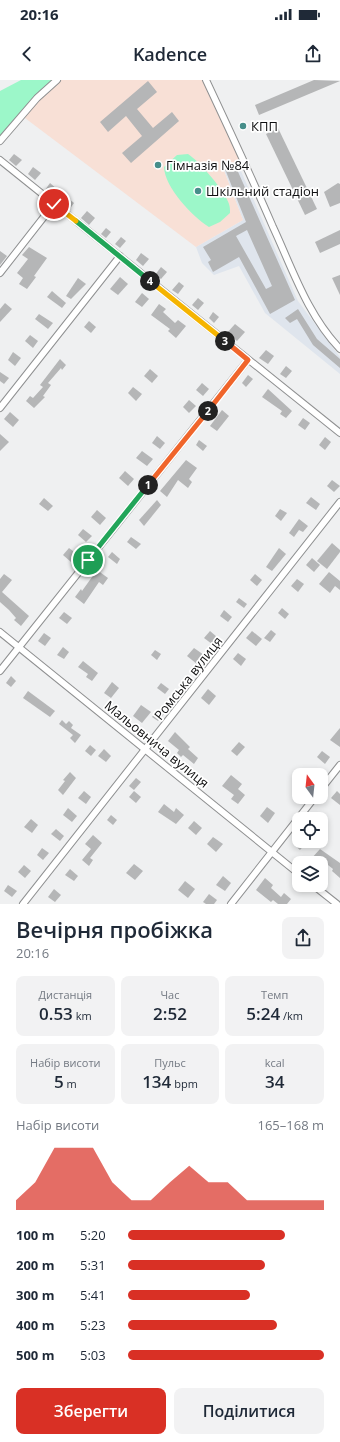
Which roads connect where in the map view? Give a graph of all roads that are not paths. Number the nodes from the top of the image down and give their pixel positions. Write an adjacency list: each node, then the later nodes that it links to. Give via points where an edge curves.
1 (58, 80): 3 (street, via 37,98)
2 (206, 80): 8 (street, via 304,296 326,334)
3 (0, 141)
4 (0, 160): 5 (street)
5 (54, 204): 6 (street); 7 (street)
6 (120, 256): 9 (street); 10 (street)
7 (0, 273)
8 (340, 349)
9 (248, 360): 11 (street); 14 (street)
10 (0, 408)
11 (340, 433)
12 (340, 502): 16 (street, Ромська вулиця)
13 (0, 632): 14 (street, Мальовнича вулиця)
14 (19, 647): 15 (street); 16 (street, Мальовнича вулиця)
15 (0, 671)
16 (146, 750): 20 (street, Мальовнича вулиця); 23 (street, Ромська вулиця)
17 (340, 765): 18 (street)
18 (328, 780)
19 (309, 804): 20 (street)
20 (271, 852): 21 (street, Мальовнича вулиця); 24 (street)
21 (292, 868)
22 (322, 892): 25 (street)
23 (23, 904)
24 (231, 904)
25 (337, 904)

